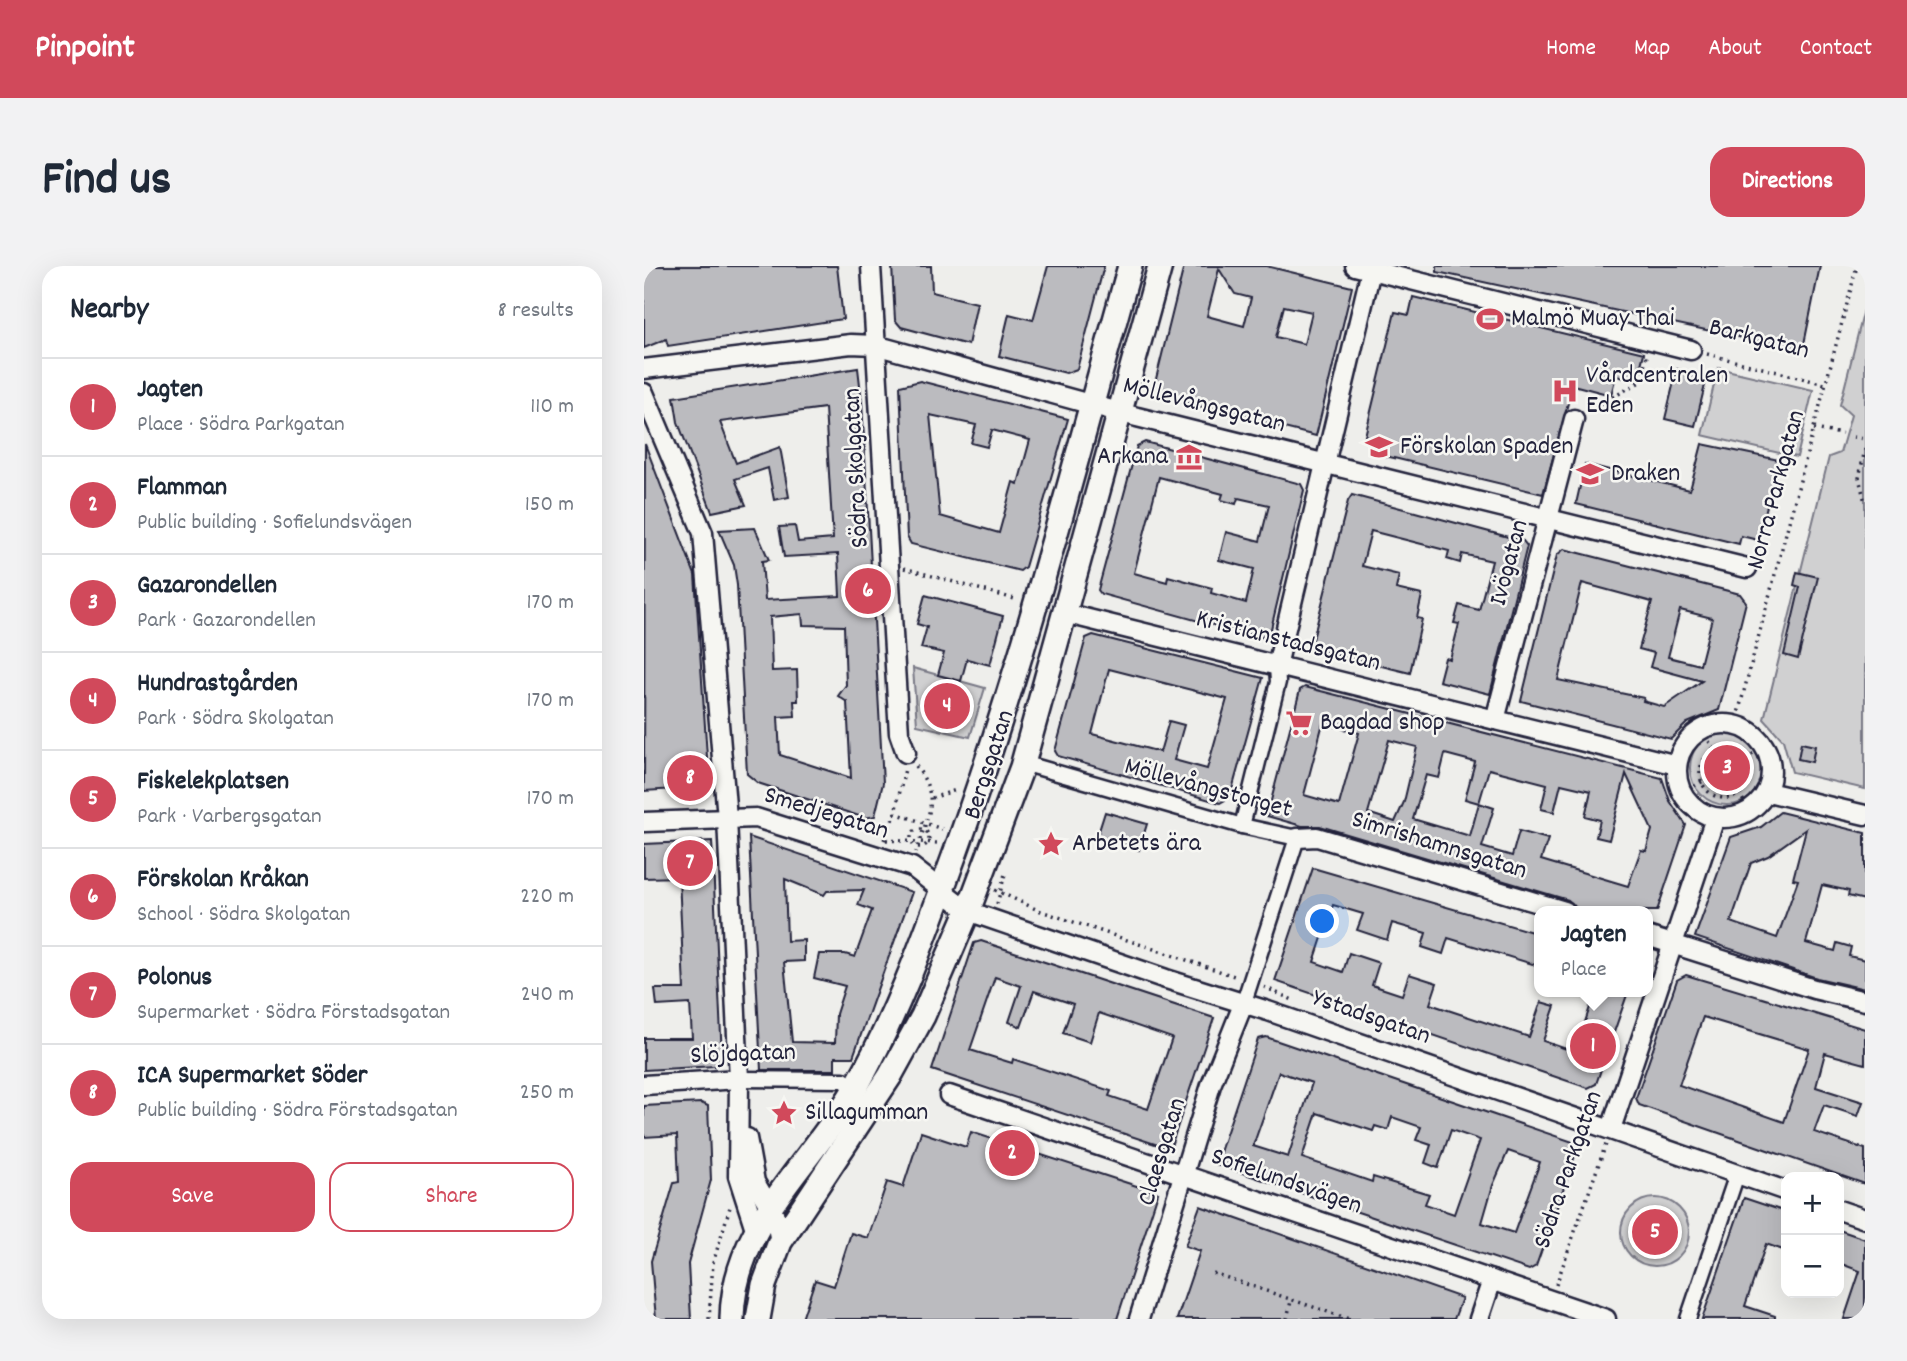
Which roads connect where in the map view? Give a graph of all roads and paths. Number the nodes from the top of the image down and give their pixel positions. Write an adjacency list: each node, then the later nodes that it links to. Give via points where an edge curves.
1 (871, 266): 7 (street, Södra Skolgatan)
2 (1130, 266): 12 (street, Bergsgatan)
3 (1160, 266): 13 (street, Bergsgatan)
4 (1857, 266): 10 (path, Norra Parkgatan)
5 (1366, 267): 6 (street, Barkgatan); 21 (street)
6 (1650, 340): 8 (street, Barkgatan); 14 (path, via 1640,382)
7 (876, 345): 9 (street, Möllevångsgatan, via 851,344); 12 (street, Möllevångsgatan); 24 (street, Södra Skolgatan)
8 (1691, 350): 10 (path, Barkgatan)
9 (644, 369)
10 (1825, 384): 15 (path, Norra Parkgatan)
11 (644, 393): 49 (street, via 703,533)
12 (1091, 405): 13 (street, Möllevångsgatan); 26 (street, Bergsgatan)
13 (1118, 412): 21 (street, Möllevångsgatan); 27 (street, Bergsgatan)
14 (1574, 419): 23 (street, Ivögatan)
15 (1814, 429): 16 (path); 30 (path, Norra Parkgatan)
16 (1842, 434)
17 (1853, 437): 18 (path)
18 (1865, 439)
19 (1865, 449): 20 (path)
20 (1864, 457): 22 (path, via 1859,478)
21 (1325, 463): 23 (street, Möllevångsgatan); 28 (street)
22 (1865, 502)
23 (1548, 520): 25 (street, Möllevångsgatan); 29 (street, Ivögatan)
24 (889, 563): 26 (path); 35 (street, Södra Skolgatan, via 899,733)
25 (1747, 568)
26 (1035, 605): 63 (street, Bergsgatan)
27 (1064, 613): 28 (street, Kristianstadsgatan); 37 (street, Bergsgatan)
28 (1277, 666): 29 (street, Kristianstadsgatan); 53 (street, via 1278,682)
29 (1495, 720): 38 (street, Kristianstadsgatan)
30 (1735, 725): 31 (street); 33 (street, via 1754,734)
31 (1702, 729): 34 (path); 38 (street, via 1685,744)
32 (1729, 748): 34 (path); 36 (path); 39 (path)
33 (1766, 748): 36 (path); 42 (street, via 1772,771)
34 (1714, 750): 40 (path, via 1700,767)
35 (906, 753): 45 (path, via 928,783); 47 (path)
36 (1745, 758): 44 (path, via 1749,778)
37 (1023, 763): 53 (street, Möllevångstorget); 66 (street, Bergsgatan)
38 (1677, 765): 43 (street)
39 (1725, 769): 40 (path); 44 (path)
40 (1702, 783): 43 (path); 44 (path, via 1719,797)
41 (961, 788): 45 (path)
42 (1768, 792): 46 (street); 48 (street)
43 (1682, 793): 50 (street, via 1693,807)
44 (1739, 793): 46 (path)
45 (932, 798): 52 (path)
46 (1750, 812): 50 (street)
47 (895, 813): 52 (path); 57 (path)
48 (1865, 816)
49 (727, 818): 51 (street, Smedjegatan); 62 (street, Smedjegatan, via 756,818); 73 (street)
50 (1714, 818): 68 (street, Södra Parkgatan)
51 (644, 822)
52 (927, 822): 54 (path); 55 (path)
53 (1242, 826): 56 (street, Möllevångstorget)
54 (924, 830): 58 (path); 59 (path); 61 (path, via 912,834)
55 (947, 832)
56 (1297, 838): 65 (street, Simrishamnsgatan, via 1317,837); 69 (street, Möllevångstorget)
57 (884, 839)
58 (920, 839): 59 (path); 61 (path)
59 (929, 841): 60 (path); 61 (path)
60 (937, 843)
61 (918, 847): 62 (path)
62 (912, 867): 63 (street, Smedjegatan)
63 (942, 890): 66 (street, Ystadsgatan); 82 (street, Bergsgatan, via 904,994 855,1089)
64 (1000, 894): 69 (path)
65 (1547, 906)
66 (968, 911): 72 (street, Ystadsgatan); 86 (street, Bergsgatan, via 923,1016 890,1076)
67 (1653, 938): 68 (street)
68 (1674, 943): 71 (street); 77 (street, Södra Parkgatan)
69 (1251, 981): 70 (path); 72 (street, Möllevångstorget)
70 (1287, 996)
71 (1865, 1001)
72 (1244, 1002): 77 (street, Ystadsgatan); 79 (street, Claesgatan, via 1211,1085)
73 (739, 1079): 74 (street, Slöjdgatan); 75 (street, Slöjdgatan); 81 (street, via 738,1176); 82 (street, via 753,1173)
74 (844, 1080)
75 (644, 1085)
76 (949, 1095): 79 (street, Sofielundsvägen)
77 (1611, 1129): 78 (street, Ystadsgatan); 90 (path, Södra Parkgatan)
78 (1737, 1174): 80 (street, Ystadsgatan); 99 (street)
79 (1183, 1175): 88 (street, Sofielundsvägen); 94 (street, Claesgatan)
80 (1781, 1189)
81 (743, 1191): 85 (street); 91 (path, via 734,1198 725,1219 713,1263)
82 (770, 1205): 85 (street, Bergsgatan); 86 (street)
83 (1844, 1212): 84 (street)
84 (1865, 1219)
85 (756, 1232): 92 (street, Bergsgatan, via 742,1258)
86 (780, 1242): 93 (street, Bergsgatan, via 764,1285)
87 (1213, 1273): 89 (path)
88 (1492, 1280): 90 (street, Sofielundsvägen); 97 (street)
89 (1289, 1300): 95 (path, via 1293,1302); 96 (path)
90 (1551, 1300): 98 (street, Sofielundsvägen)
91 (709, 1319)
92 (732, 1319)
93 (758, 1319)
94 (1139, 1319)
95 (1287, 1319)
96 (1349, 1319)
97 (1479, 1319)
98 (1606, 1319)
99 (1688, 1319)

